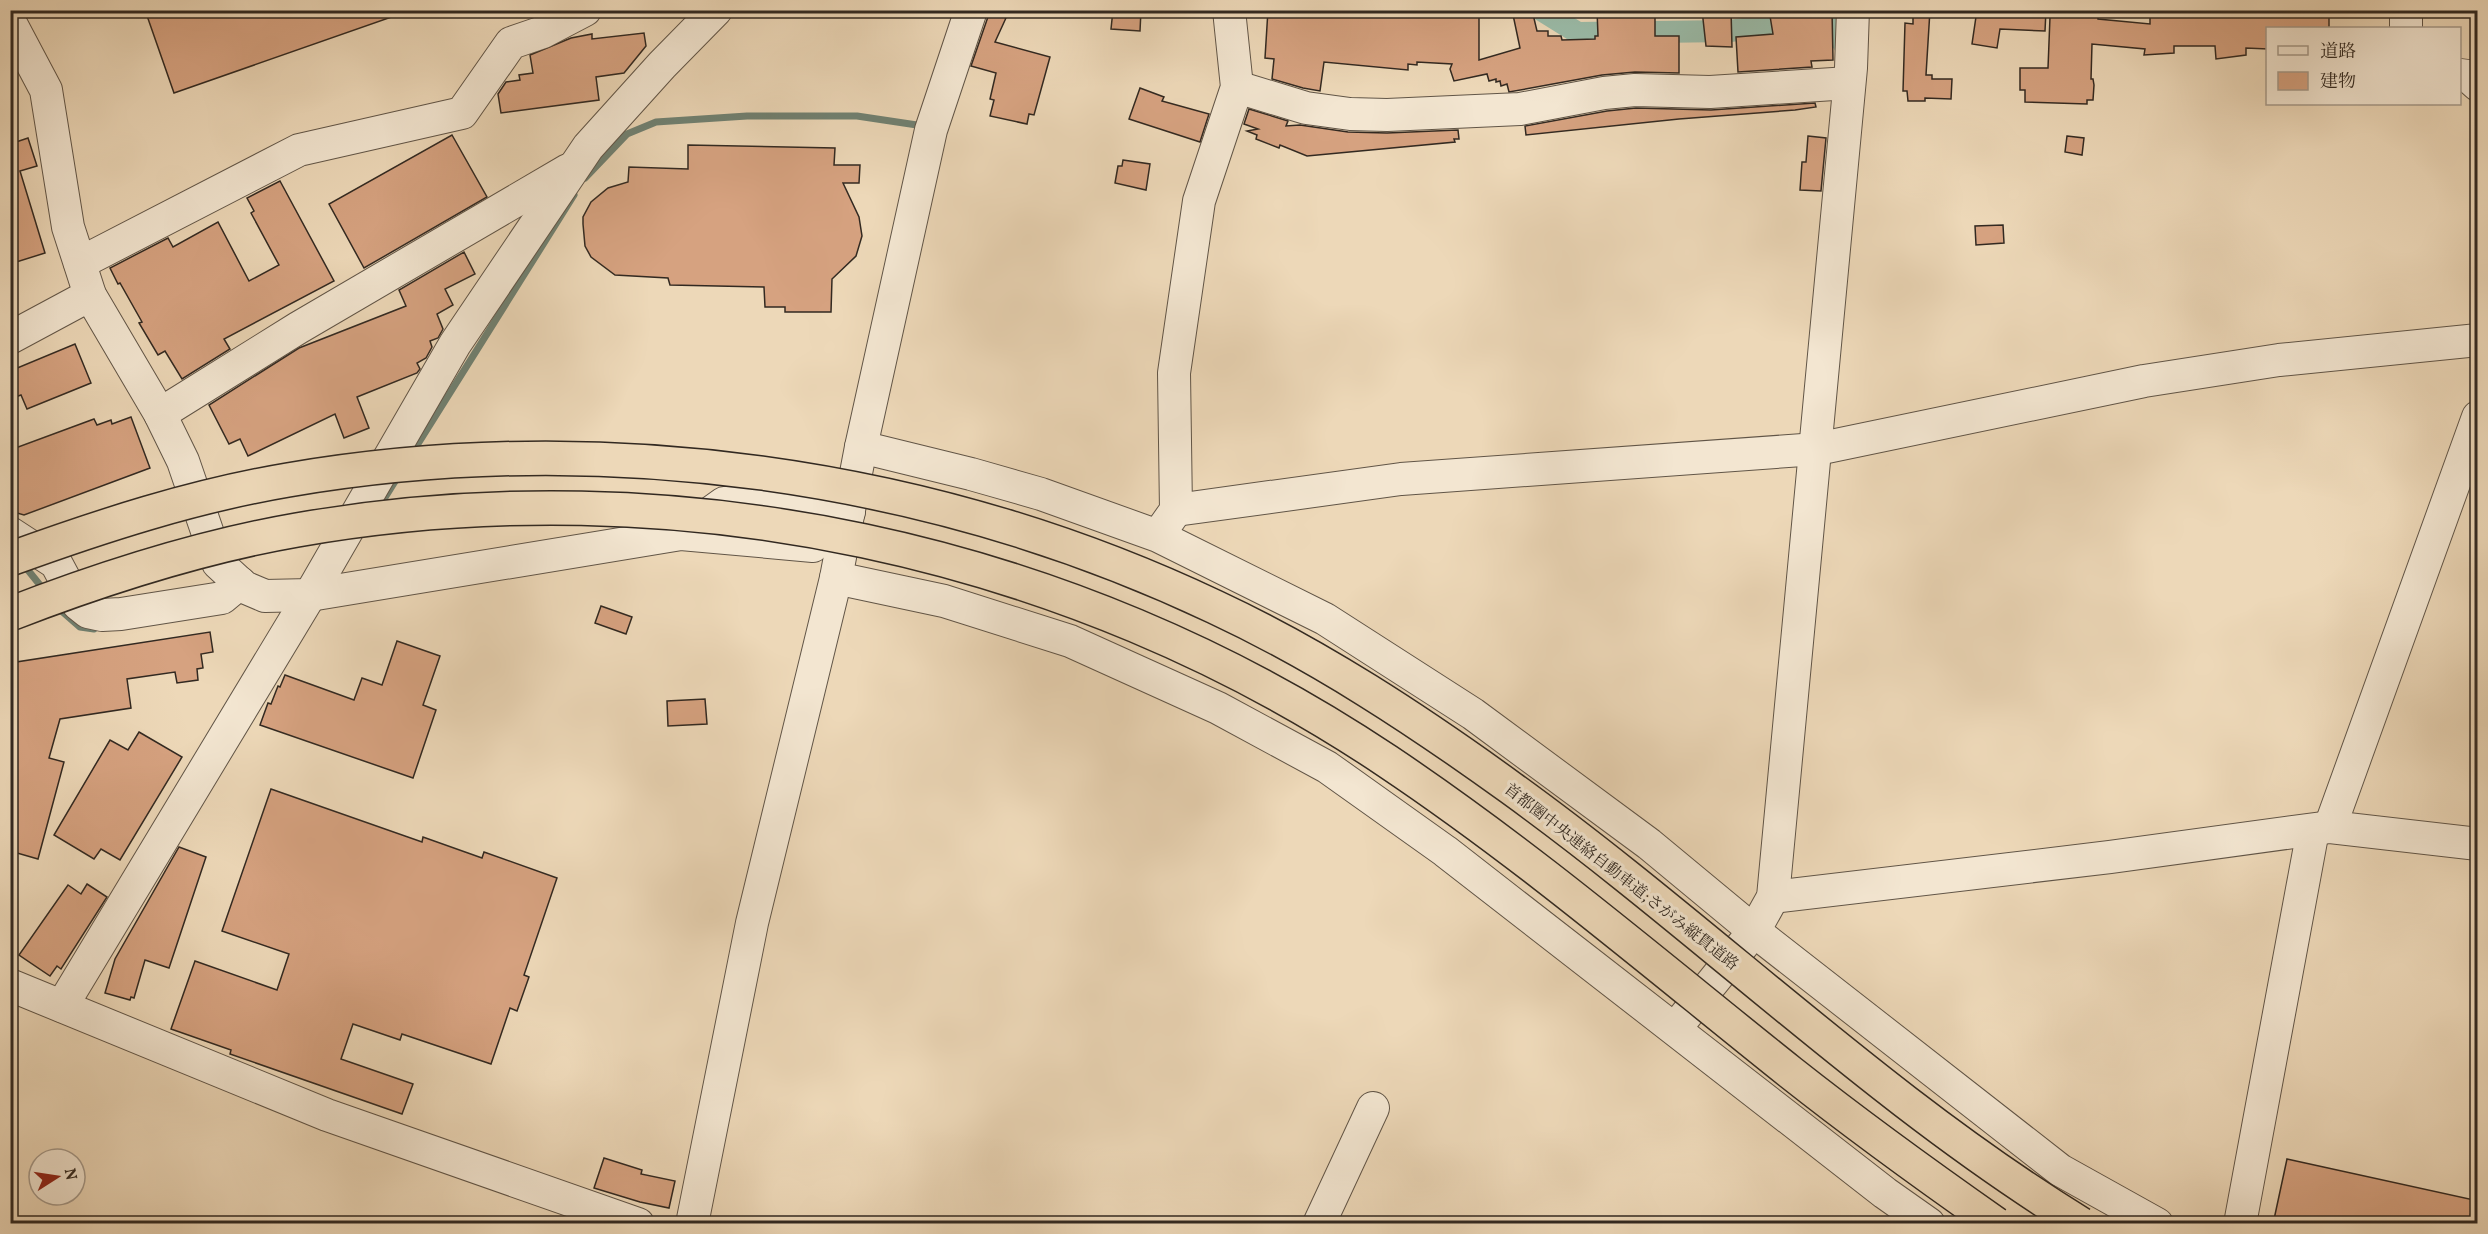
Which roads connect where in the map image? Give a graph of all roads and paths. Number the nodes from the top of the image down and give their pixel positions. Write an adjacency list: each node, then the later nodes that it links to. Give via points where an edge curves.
1 (585, 10): 14 (street, via 511,43 462,113 299,150)
2 (717, 10): 13 (street, via 588,147)
3 (971, 10): 20 (street, via 930,130)
4 (1228, 10): 12 (street)
5 (1853, 10): 10 (street)
6 (2406, 10): 8 (street)
7 (10, 22): 14 (street, via 46,90 68,227)
8 (2406, 27)
9 (2461, 75): 11 (street, via 2469,76)
10 (1849, 83): 12 (street, via 1710,92 1635,90 1520,109 1387,115 1306,108); 21 (street)
11 (2478, 85)
12 (1237, 87): 22 (street, via 1199,201 1174,373)
13 (578, 164): 18 (street); 30 (street, via 455,344)
14 (80, 263): 15 (street)
15 (90, 295): 16 (street); 18 (street)
16 (10, 338)
17 (2478, 340): 21 (street, via 2279,360 2144,381)
18 (160, 414): 29 (street, via 183,461 218,563)
19 (2478, 417): 32 (street)
20 (861, 447): 23 (street); 26 (street, via 1041,494)
21 (1817, 448): 22 (street, via 1401,479); 34 (street)
22 (1176, 510): 26 (street)
23 (849, 512): 25 (street, via 782,501 724,503); 28 (street)
24 (10, 533): 29 (street, via 56,563 78,604 87,612 121,614 222,598)
25 (681, 534): 28 (street); 30 (street)
26 (1158, 536): 35 (street, via 1325,619 1473,714 1649,844)
27 (10, 559): 45 (highway, 首都圏中央連絡自動車道;さがみ縦貫道路, bridge, via 185,502 287,480 495,458 690,465 794,478 882,494 1010,527 1152,579 1216,608 1288,644 1414,720 1608,861 1929,1121)
28 (838, 563): 38 (street, via 1070,641 1218,708 1327,768 1445,851); 41 (street, via 752,923)
29 (240, 582): 30 (street, via 265,596)
30 (310, 595): 37 (street)
31 (10, 614): 44 (highway, bridge, via 183,556 296,530 394,516 497,508 586,507 777,524 927,555 998,575 1071,599 1197,653 1266,688 1384,759 1566,890 1792,1074)
32 (2321, 829): 33 (street); 34 (street); 47 (street)
33 (2478, 844)
34 (1773, 897): 35 (street)
35 (1754, 931): 38 (street); 46 (street, via 2060,1170)
36 (10, 985): 37 (street)
37 (62, 1006): 40 (street, via 327,1115)
38 (1674, 1030): 43 (street)
39 (1373, 1108): 42 (street)
40 (638, 1224)
41 (692, 1224)
42 (1319, 1224)
43 (1929, 1224)
44 (1995, 1224)
45 (2081, 1224)
46 (2157, 1224)
47 (2240, 1224)

